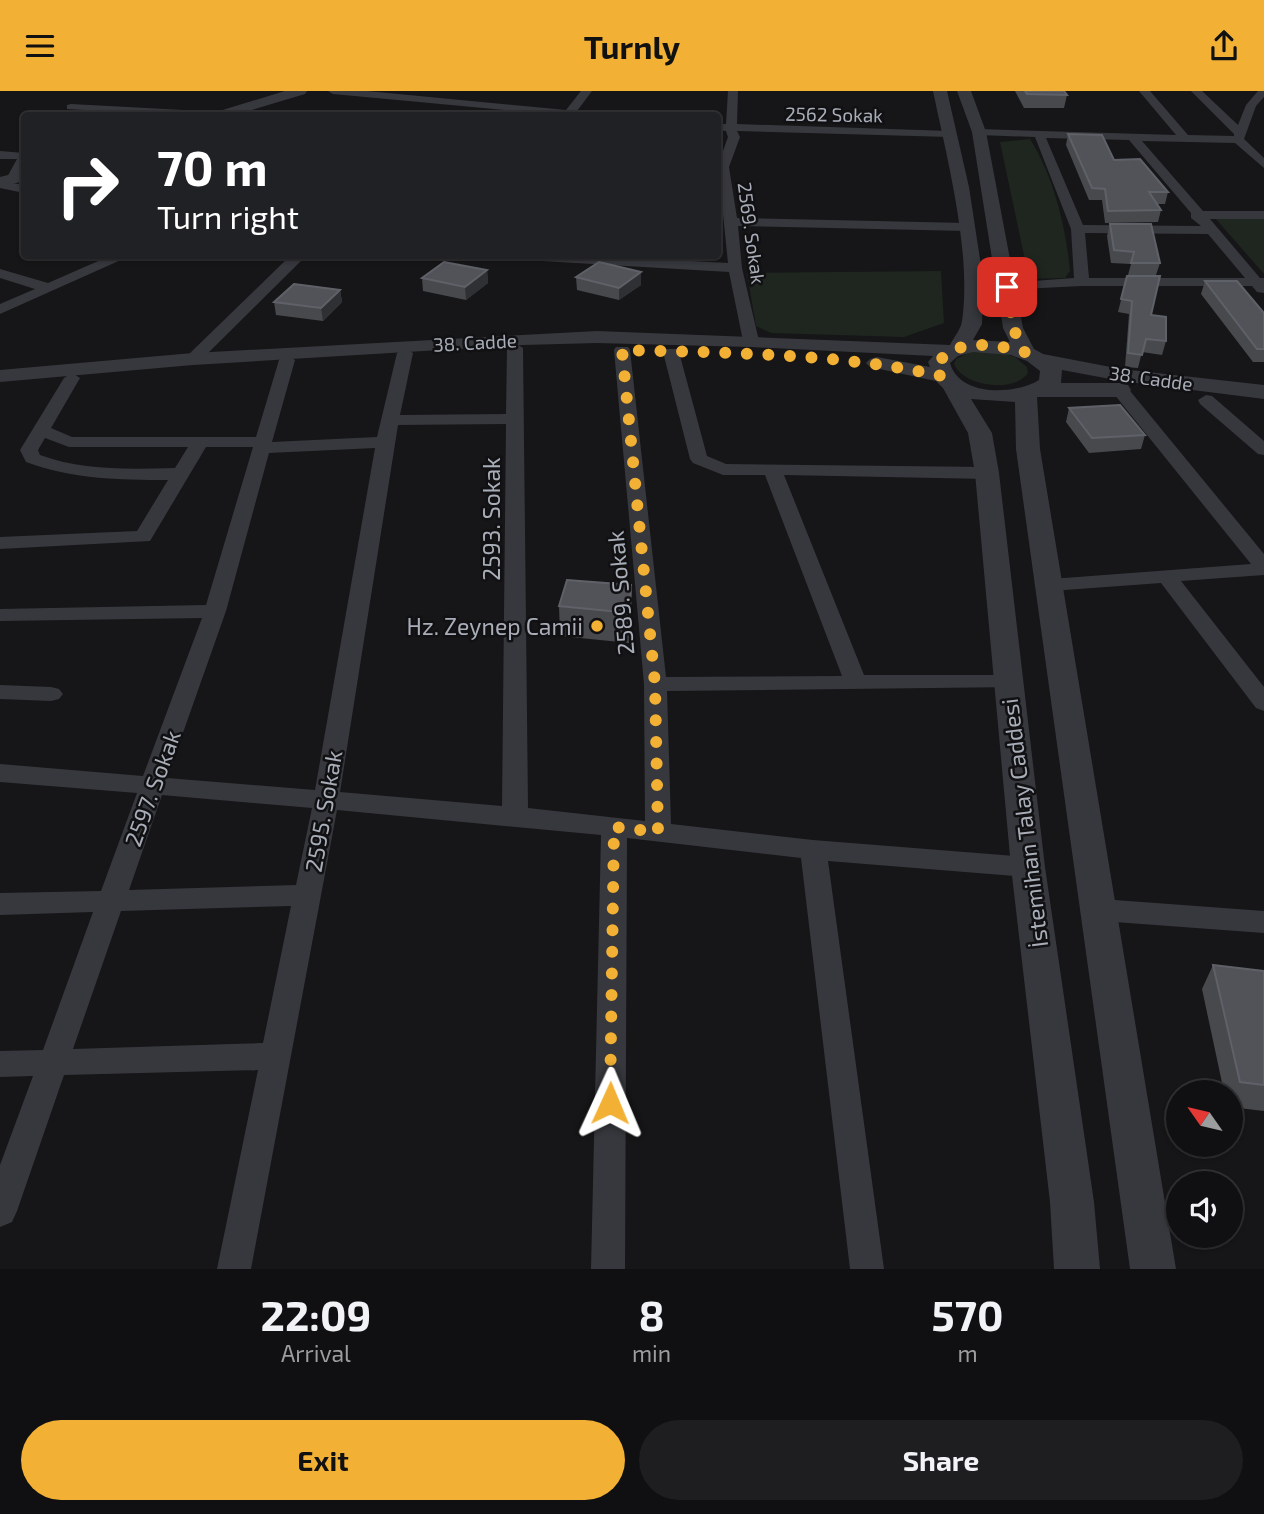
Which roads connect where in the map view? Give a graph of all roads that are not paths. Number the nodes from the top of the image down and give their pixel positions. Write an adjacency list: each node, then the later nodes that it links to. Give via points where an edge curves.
1 (300, 91): 18 (street)
2 (333, 91): 11 (street)
3 (430, 91): 11 (street)
4 (587, 91): 21 (street)
5 (733, 91): 22 (street, 2569. Sokak)
6 (940, 91): 24 (street)
7 (964, 91): 23 (street)
8 (1144, 91): 27 (street)
9 (1196, 91): 13 (street)
10 (1264, 92): 14 (street)
11 (417, 100): 12 (street); 16 (street)
12 (458, 104): 19 (street); 20 (street)
13 (1209, 105): 14 (street); 28 (street)
14 (1241, 105): 28 (street)
15 (71, 107): 17 (street)
16 (407, 108)
17 (165, 112)
18 (231, 112)
19 (449, 112)
20 (540, 112)
21 (573, 112)
22 (724, 128): 24 (street, 2562 Sokak); 34 (street, 2569. Sokak, via 734,137)
23 (979, 132): 25 (street); 49 (street)
24 (950, 134): 39 (street)
25 (1039, 134): 26 (street); 40 (street)
26 (1132, 136): 27 (street); 36 (street)
27 (1184, 137): 28 (street)
28 (1239, 137): 29 (street); 33 (street)
29 (1264, 142)
30 (0, 155): 31 (street)
31 (21, 157)
32 (21, 163): 35 (street)
33 (1264, 164)
34 (721, 177): 38 (street, 2569. Sokak)
35 (12, 182)
36 (1196, 215): 37 (street); 41 (street)
37 (1264, 215)
38 (731, 222): 39 (street); 45 (street, 2569. Sokak)
39 (966, 226): 60 (street, via 974,279 972,324)
40 (1078, 229): 41 (street); 47 (street)
41 (1210, 230): 48 (street)
42 (116, 259): 50 (street)
43 (296, 259): 58 (street)
44 (585, 259): 45 (street)
45 (735, 268): 52 (street, 2569. Sokak)
46 (0, 273): 50 (street)
47 (1082, 282): 48 (street); 49 (street)
48 (1261, 285)
49 (1007, 287): 57 (street, via 1013,328)
50 (48, 288): 51 (street)
51 (0, 309)
52 (751, 341): 58 (street, 38. Cadde, via 523,339); 60 (street, 38. Cadde)
53 (515, 348): 54 (street, 38. Cadde); 56 (street, 38. Cadde); 69 (street, 2593. Sokak)
54 (622, 350): 55 (street, 38. Cadde); 87 (street, 2589. Sokak)
55 (671, 352): 60 (street, 38. Cadde); 76 (street, via 699,459 723,469)
56 (405, 353): 59 (street, 38. Cadde); 70 (street, 2595. Sokak)
57 (1032, 356): 60 (street, 38. Cadde, via 990,346); 65 (street, via 1051,370 1052,377); 66 (street, 38. Cadde, via 1121,375)
58 (193, 359): 61 (street, 38. Cadde)
59 (287, 360): 62 (street, 38. Cadde); 74 (street, 2597. Sokak)
60 (951, 365): 65 (street, 38. Cadde, via 986,395); 77 (street, İstemihan Talay Caddesi, via 980,433)
61 (0, 376)
62 (72, 378): 63 (street, 38. Cadde); 71 (street)
63 (0, 384)
64 (1120, 390): 65 (street, 38. Cadde); 67 (street, 38. Cadde); 80 (street)
65 (1035, 392): 82 (street, via 1028,449)
66 (1264, 392)
67 (1206, 400): 68 (street, 38. Cadde); 75 (street)
68 (1264, 407)
69 (515, 419): 70 (street); 94 (street, 2593. Sokak)
70 (390, 420): 73 (street, 2595. Sokak)
71 (41, 430): 72 (street, via 69,442); 78 (street, via 29,450 32,457 63,469)
72 (200, 442): 74 (street); 78 (street)
73 (385, 442): 74 (street); 93 (street, 2595. Sokak)
74 (262, 445): 83 (street, 2597. Sokak)
75 (1264, 450)
76 (772, 469): 77 (street); 85 (street)
77 (987, 473): 86 (street, İstemihan Talay Caddesi)
78 (181, 474): 79 (street, via 143,537)
79 (0, 543)
80 (1264, 568): 81 (street)
81 (1167, 577): 82 (street); 90 (street)
82 (1051, 585): 102 (street)
83 (215, 611): 84 (street); 92 (street, 2597. Sokak)
84 (0, 615)
85 (855, 681): 86 (street); 87 (street)
86 (1008, 682): 98 (street, İstemihan Talay Caddesi)
87 (655, 684): 96 (street, 2589. Sokak)
88 (0, 692): 89 (street)
89 (51, 694)
90 (1264, 703)
91 (0, 773): 92 (street)
92 (154, 785): 93 (street); 100 (street, 2597. Sokak)
93 (326, 800): 94 (street); 99 (street, 2595. Sokak)
94 (516, 816): 95 (street)
95 (614, 827): 96 (street); 109 (street)
96 (658, 832): 97 (street)
97 (813, 849): 98 (street); 110 (street)
98 (1028, 867): 111 (street, İstemihan Talay Caddesi)
99 (308, 895): 100 (street); 104 (street, 2595. Sokak)
100 (112, 899): 101 (street); 105 (street, 2597. Sokak)
101 (0, 904)
102 (1101, 910): 103 (street); 112 (street)
103 (1264, 922)
104 (276, 1056): 105 (street); 108 (street, 2595. Sokak)
105 (53, 1061): 106 (street); 107 (street, 2597. Sokak)
106 (0, 1064)
107 (0, 1211)
108 (234, 1269)
109 (608, 1269)
110 (867, 1269)
111 (1077, 1269)
112 (1153, 1269)

